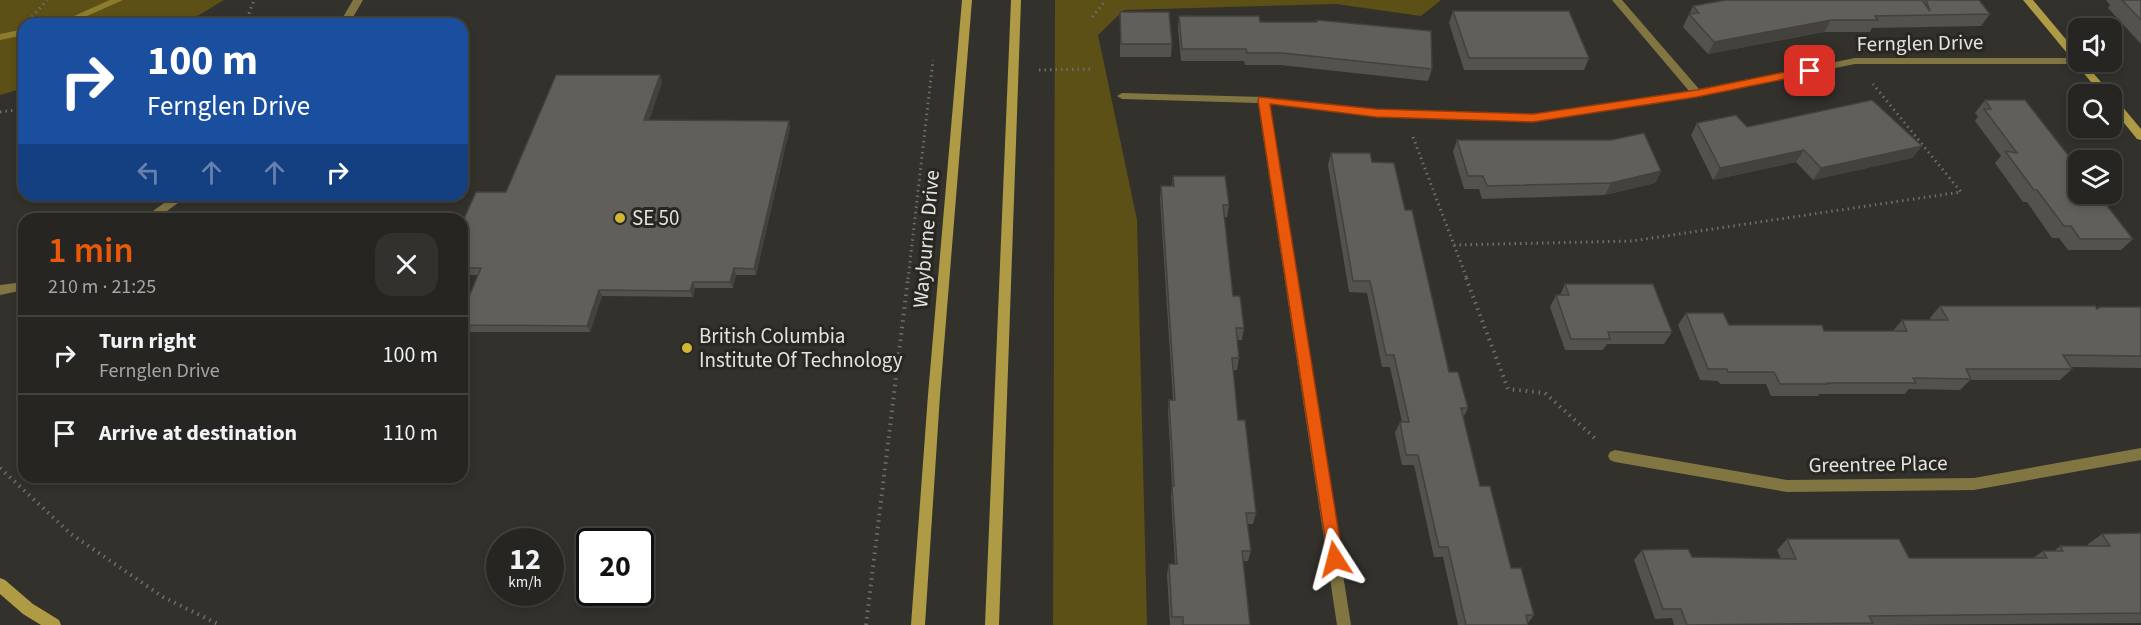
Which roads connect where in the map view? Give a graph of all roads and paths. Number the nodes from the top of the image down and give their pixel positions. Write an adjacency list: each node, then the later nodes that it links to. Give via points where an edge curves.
1 (47, 0): 10 (path)
2 (254, 0): 12 (path)
3 (358, 0): 13 (street)
4 (967, 0): 42 (street, Wayburne Drive)
5 (1016, 0): 19 (street)
6 (1100, 0): 7 (path)
7 (1106, 0): 11 (path)
8 (1617, 0): 22 (street)
9 (2028, 0): 14 (street)
10 (32, 17)
11 (1092, 17)
12 (247, 18)
13 (348, 18)
14 (2068, 49)
15 (933, 59): 41 (path)
16 (1855, 62): 17 (street, Fernglen Drive); 22 (street, Fernglen Drive); 32 (path, via 1961,192 1632,241)
17 (2068, 62)
18 (1093, 69): 19 (path)
19 (1013, 70): 43 (street)
20 (2087, 72): 21 (street)
21 (2098, 84)
22 (1697, 93): 28 (street, Fernglen Drive, via 1533,118)
23 (1122, 96): 24 (street, Fernglen Drive)
24 (1263, 100): 28 (street, Fernglen Drive); 44 (street)
25 (18, 110): 26 (path)
26 (0, 112)
27 (2122, 113): 29 (street)
28 (1404, 114): 32 (path)
29 (2141, 136)
30 (174, 201): 31 (street)
31 (157, 213)
32 (1454, 245): 36 (path, via 1508,389 1545,393)
33 (18, 287): 34 (street)
34 (0, 290)
35 (2141, 454): 36 (street, Greentree Place, via 1974,484 1787,486)
36 (1615, 456)
37 (0, 468): 40 (path, via 71,534 163,597)
38 (0, 585): 39 (street)
39 (54, 625)
40 (219, 625)
41 (866, 625)
42 (918, 625)
43 (992, 625)
44 (1344, 625)

